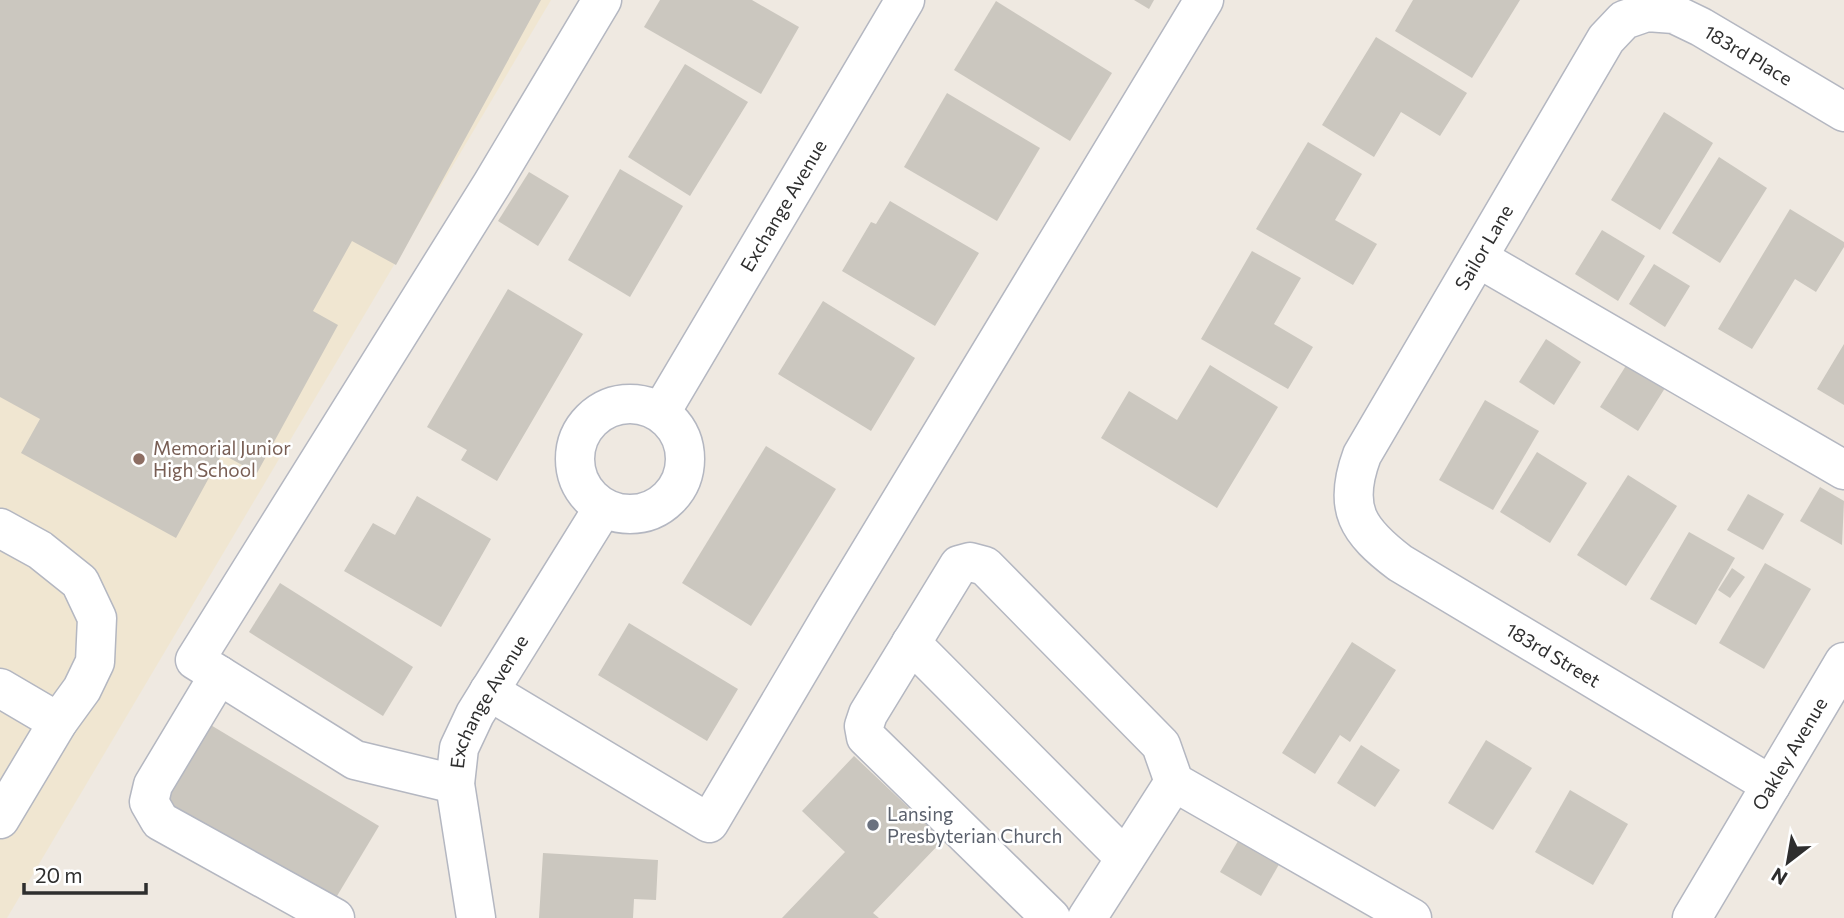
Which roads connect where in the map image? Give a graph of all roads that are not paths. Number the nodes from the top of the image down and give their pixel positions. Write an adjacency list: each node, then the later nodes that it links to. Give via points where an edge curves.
1 (602, 0): 14 (street, via 195,660)
2 (905, 0): 7 (street, Exchange Avenue)
3 (1204, 0): 16 (street, via 709,823)
4 (1647, 12): 5 (street, 183rd Place, via 1674,14 1701,27); 6 (street, Sailor Lane, via 1624,20 1606,39)
5 (1844, 112)
6 (1478, 258): 8 (street); 9 (street, Sailor Lane, via 1362,455 1353,477)
7 (660, 412): 10 (street, via 683,442 682,479 658,507 640,514); 10 (street, via 644,405 617,405 593,417 582,430 574,464 589,497)
8 (1844, 470)
9 (1354, 507): 20 (street, 183rd Street, via 1361,528 1400,563)
10 (603, 508): 16 (street, Exchange Avenue)
11 (0, 528): 17 (street, via 40,550 80,582 97,618 95,662 82,690)
12 (911, 643): 18 (street, via 959,565 985,566 1161,745); 22 (street); 25 (street, via 868,714 866,737)
13 (1844, 662): 20 (street, Oakley Avenue)
14 (219, 675): 19 (street, via 355,760); 23 (street, via 153,785 149,802 160,821)
15 (0, 688): 17 (street)
16 (489, 691): 19 (street, Exchange Avenue, via 459,748)
17 (58, 722): 21 (street)
18 (1174, 782): 22 (street); 27 (street)
19 (455, 785): 24 (street, Exchange Avenue)
20 (1771, 785): 28 (street, Oakley Avenue)
21 (0, 819)
22 (1125, 858): 26 (street)
23 (335, 918)
24 (476, 918)
25 (1051, 918)
26 (1087, 918)
27 (1412, 918)
28 (1692, 918)

